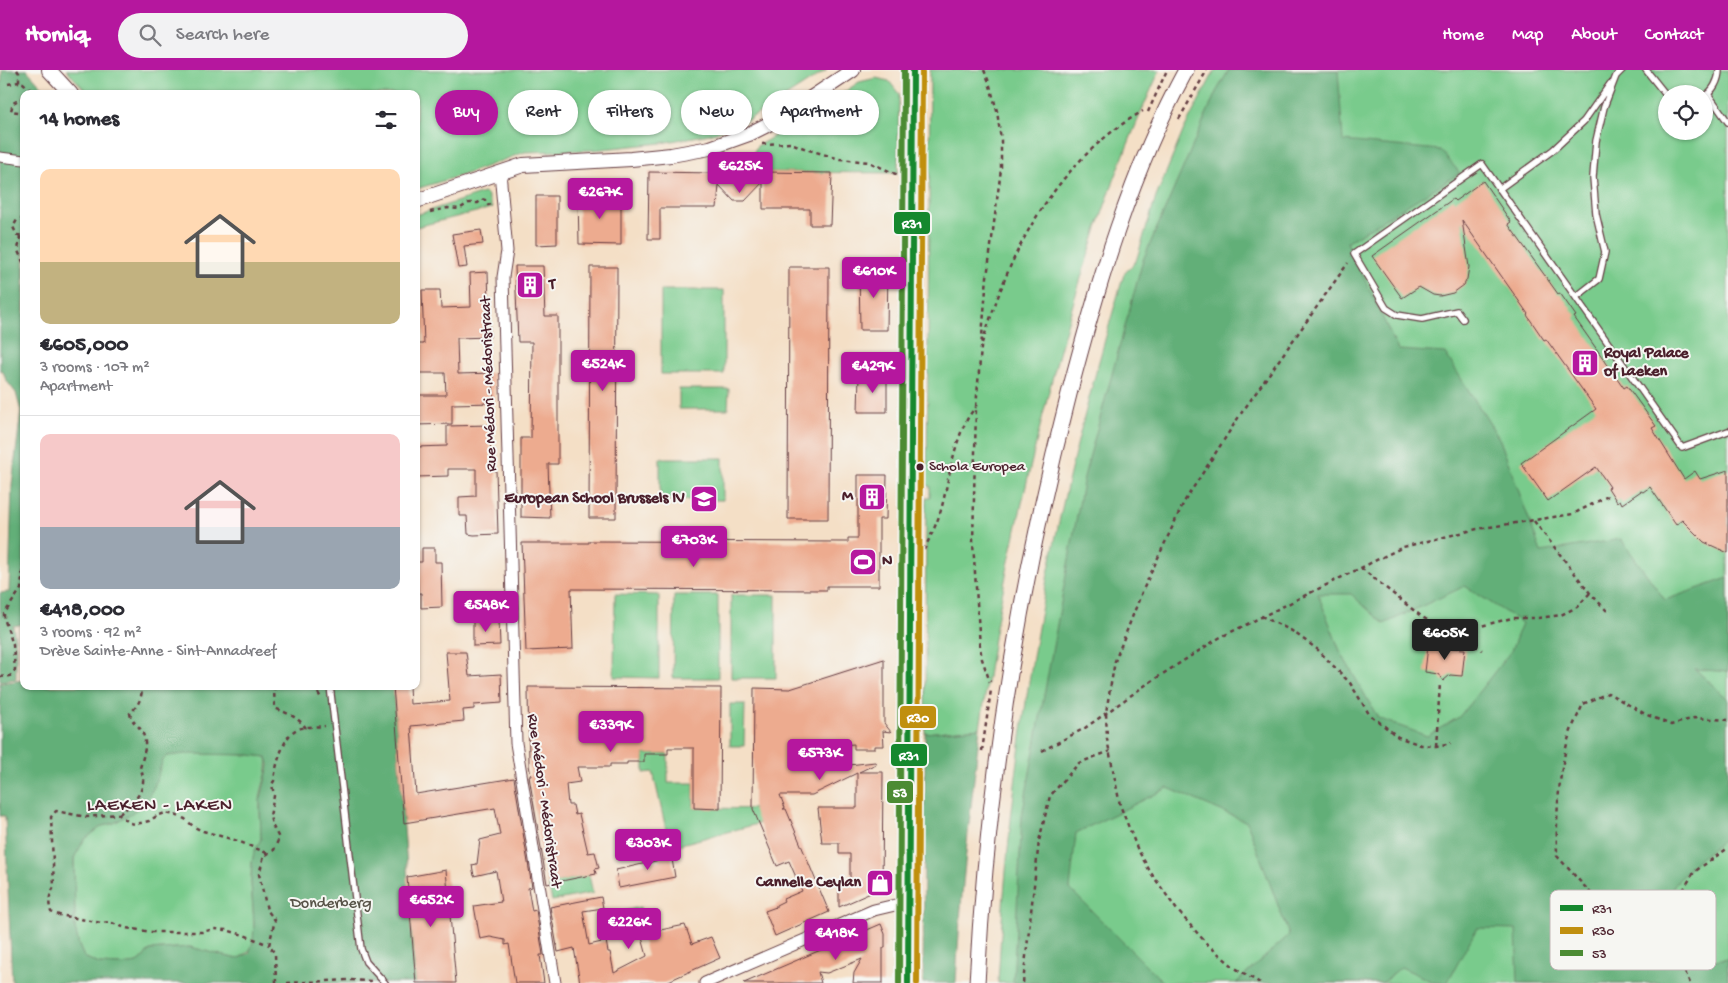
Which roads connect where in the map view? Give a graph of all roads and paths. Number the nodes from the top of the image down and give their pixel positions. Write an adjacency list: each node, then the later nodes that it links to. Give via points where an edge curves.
1 (17, 70): 12 (path)
2 (48, 70): 17 (street)
3 (853, 70): 29 (street, via 765,126 710,148 631,159 530,165)
4 (913, 70): 74 (street)
5 (984, 70): 42 (path, via 997,111 1001,169)
6 (1186, 70): 83 (main road, via 1148,147 1122,217 1086,328 1050,468 1027,573 998,751)
7 (1207, 70): 25 (path)
8 (1622, 70): 11 (lane)
9 (1646, 70): 14 (lane)
10 (1719, 70): 15 (lane)
11 (1616, 76): 31 (lane, via 1584,121 1553,150); 40 (lane, via 1596,141 1593,177 1596,214 1605,252 1600,280)
12 (19, 82): 13 (path); 16 (path)
13 (8, 84)
14 (1658, 85)
15 (1713, 88)
16 (30, 90)
17 (67, 90)
18 (20, 99): 20 (path, via 13,103)
19 (1713, 104): 24 (lane)
20 (11, 111): 22 (path); 23 (path)
21 (1143, 111): 42 (path, via 1074,166 1039,212 1015,256)
22 (20, 112)
23 (11, 116)
24 (1728, 122)
25 (1176, 125)
26 (756, 144): 30 (path, via 791,143 840,159 868,162)
27 (0, 157): 28 (street)
28 (20, 160)
29 (500, 172): 32 (street); 80 (street, Rue Médori - Médoristraat, via 507,251 503,277 516,743)
30 (901, 176)
31 (1499, 189): 38 (lane, via 1482,164); 40 (lane)
32 (420, 200)
33 (487, 202): 34 (path, via 482,199 459,208)
34 (424, 214)
35 (20, 219): 36 (path, via 14,224 15,232)
36 (20, 235)
37 (20, 244): 39 (path)
38 (1354, 254): 41 (lane, via 1386,308 1397,315 1422,319 1456,311); 61 (path, via 1240,415 1184,502 1114,661)
39 (20, 255)
40 (1576, 297): 44 (lane, via 1682,448)
41 (1463, 320)
42 (980, 347): 43 (path)
43 (976, 407): 47 (path, via 961,433 940,513); 56 (path, via 973,558 980,646)
44 (1728, 431)
45 (1610, 495): 46 (path, via 1573,514)
46 (1534, 521): 48 (path, via 1477,529 1403,547); 50 (path)
47 (924, 550)
48 (1361, 568): 52 (path); 53 (path, via 1422,617)
49 (20, 590): 55 (path, via 4,614 13,645 15,670 10,676)
50 (1590, 593): 51 (path); 53 (path, via 1577,607 1561,616 1512,618)
51 (1607, 611)
52 (1261, 616): 61 (path, via 1219,638); 66 (path, via 1292,631 1317,650 1350,684 1369,714 1398,737)
53 (1454, 633): 54 (path)
54 (1482, 650)
55 (0, 677)
56 (990, 682)
57 (1440, 683): 66 (path)
58 (142, 690): 69 (path, via 137,707 130,713 146,740 146,752 140,768 144,782 131,805)
59 (274, 690): 64 (path, via 275,708 300,719)
60 (331, 690): 63 (lane)
61 (1106, 712): 67 (path, via 1085,728); 68 (path)
62 (1728, 720): 72 (path, via 1694,718 1671,725 1608,694 1583,704 1568,739 1556,818 1557,856)
63 (335, 725): 64 (path); 77 (lane, via 361,949 366,962)
64 (306, 728): 71 (path, via 295,730 282,748 272,784 274,796 270,816 280,838 274,850)
65 (1451, 743): 66 (path)
66 (1436, 746)
67 (1042, 751)
68 (1110, 751): 84 (path, via 1079,763 1050,796 1039,841); 85 (path, via 1120,805 1151,873 1207,944 1235,968)
69 (118, 814): 71 (path, via 136,824 165,814 175,815 204,832 238,841); 75 (path, via 86,817 56,812 51,817 54,871 54,887 49,896 51,912 152,932 226,930)
70 (1728, 848): 73 (path, via 1694,872)
71 (267, 854): 75 (path, via 259,874 267,910 274,920)
72 (1588, 890)
73 (1682, 890)
74 (908, 906): 81 (street, via 895,905 874,910); 82 (street)
75 (269, 945): 78 (path, via 275,954)
76 (1684, 970): 86 (path)
77 (384, 982): 79 (path)
78 (276, 983)
79 (287, 983)
80 (555, 983)
81 (705, 983)
82 (908, 983)
83 (977, 983)
84 (1023, 983)
85 (1260, 983)
86 (1690, 983)

